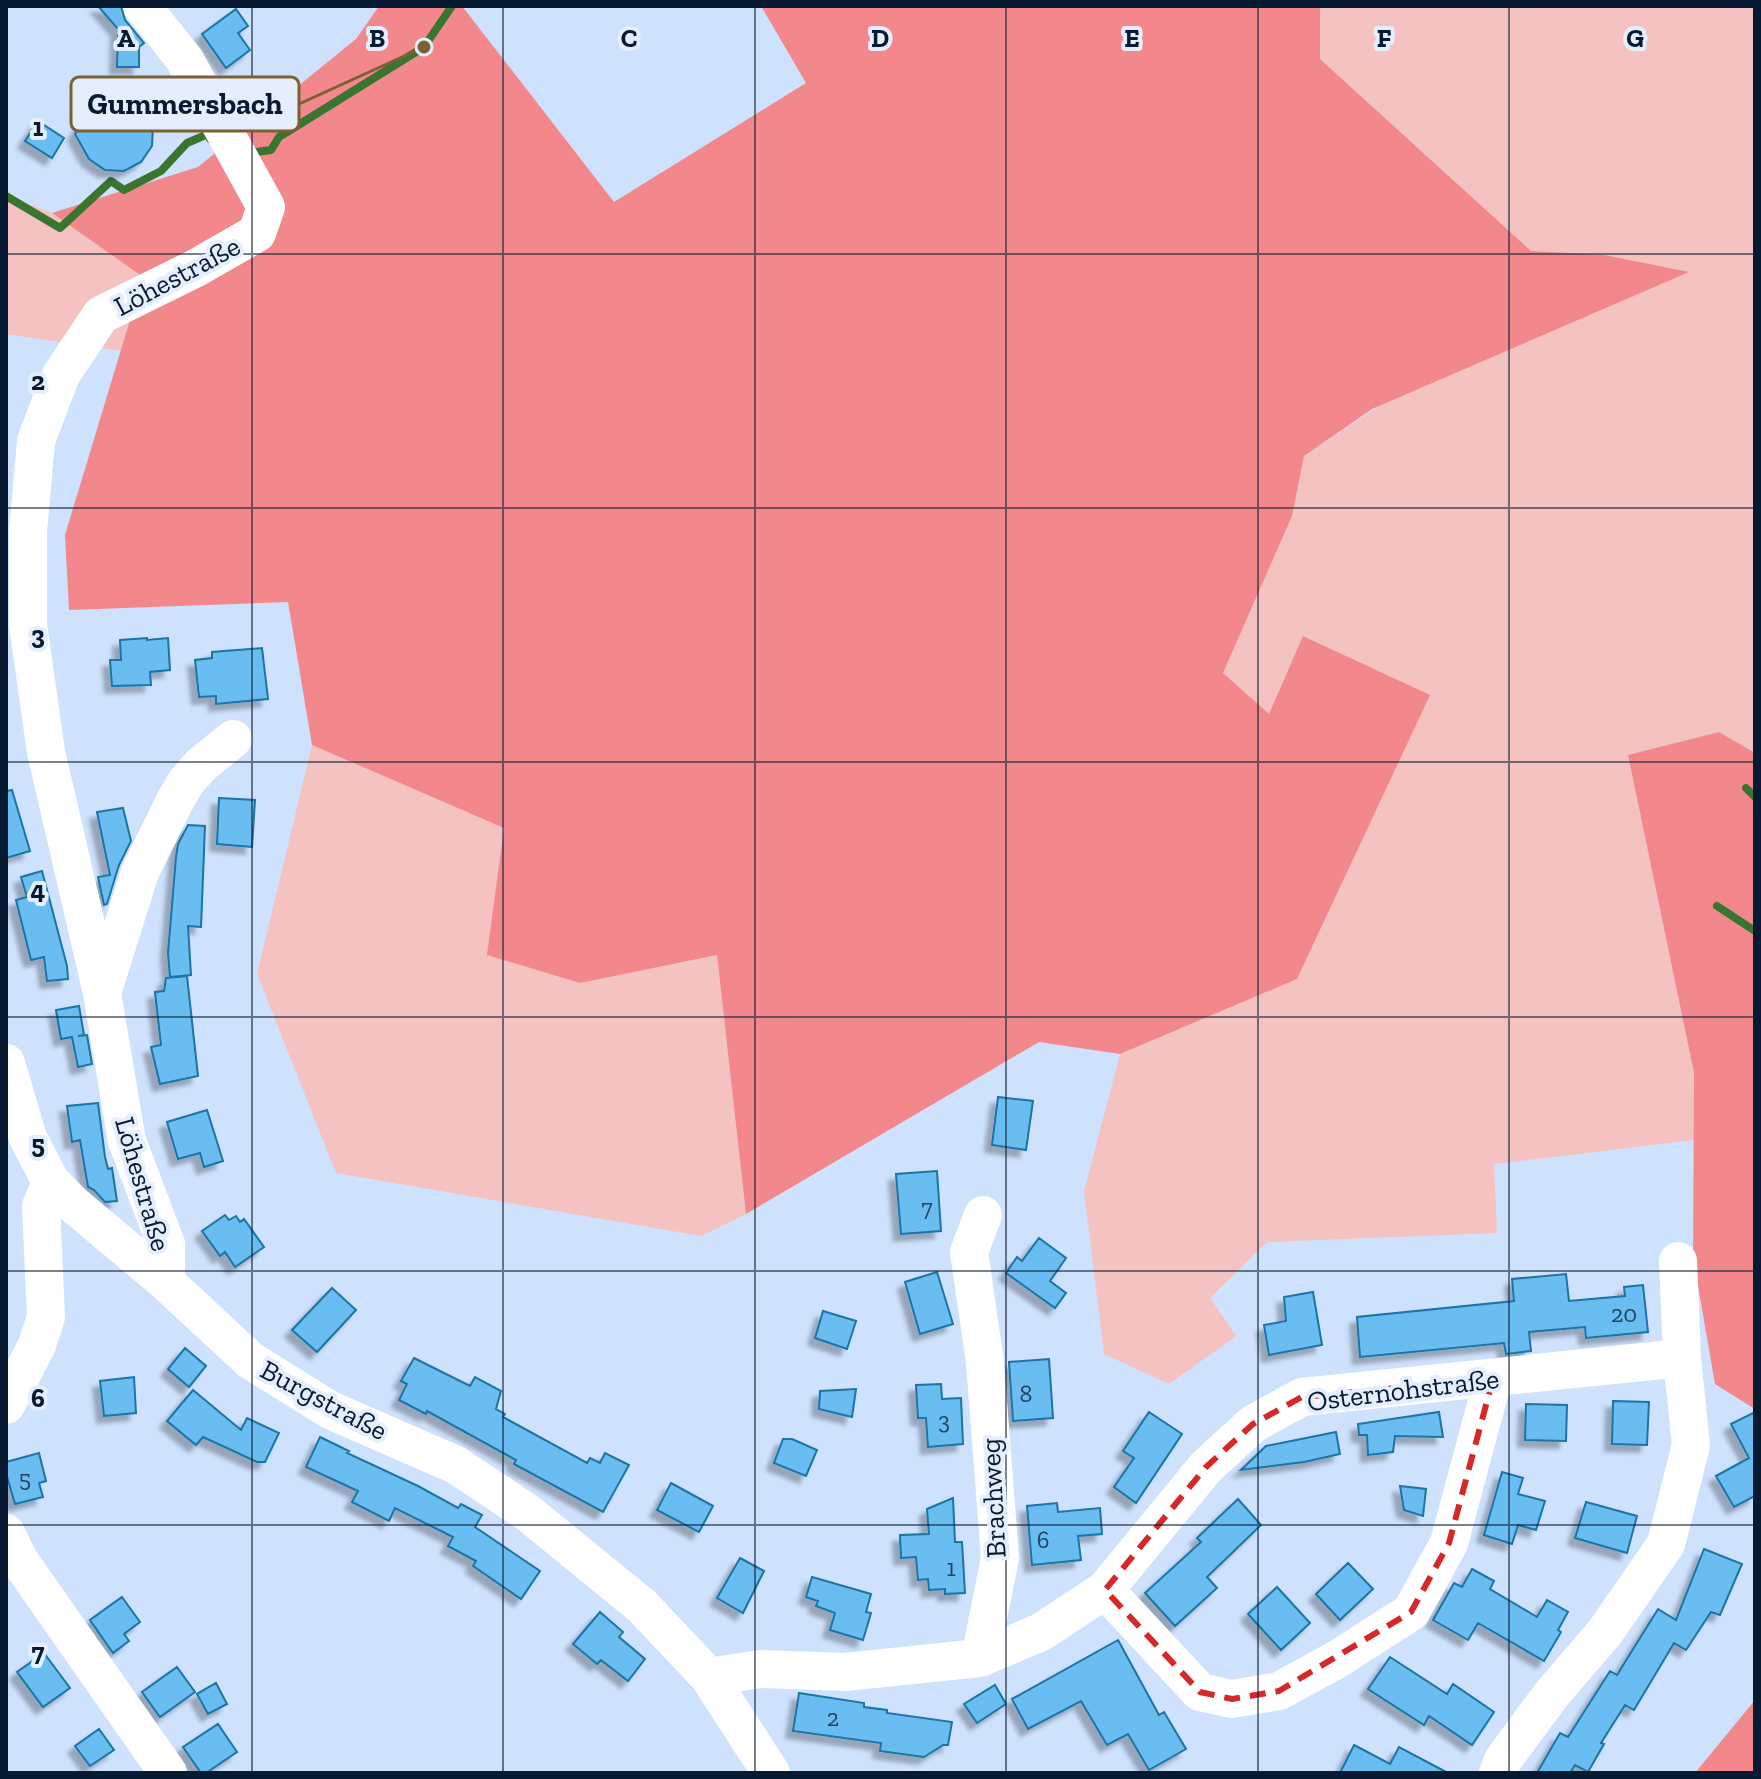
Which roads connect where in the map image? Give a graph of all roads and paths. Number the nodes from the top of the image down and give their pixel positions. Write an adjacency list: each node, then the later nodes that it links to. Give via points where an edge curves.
1 (142, 6): 3 (street, Löhestraße, via 185,60 266,207 257,233 101,315 61,375 36,441 28,532 28,625 46,752)
2 (233, 739): 3 (street, Löhestraße, via 201,765 174,803 140,872)
3 (102, 993): 8 (street, Löhestraße, via 127,1141 166,1244)
4 (6, 1063): 5 (street, Burgstraße, via 28,1138)
5 (51, 1182): 8 (street, Burgstraße); 11 (street, via 41,1206 46,1317)
6 (983, 1215): 14 (street, Brachweg, via 969,1252 985,1362 1000,1558)
7 (1678, 1261): 9 (street)
8 (166, 1282): 15 (street, Burgstraße, via 250,1360 330,1410 456,1465 528,1513 642,1606)
9 (1682, 1358): 10 (street, Osternohstraße); 18 (street, via 1691,1445 1666,1544)
10 (1493, 1379): 13 (street, Osternohstraße, via 1302,1397 1253,1424 1206,1467); 13 (street, via 1449,1543 1411,1612 1279,1691 1232,1699 1200,1692)
11 (6, 1405)
12 (6, 1533): 16 (street, via 19,1560)
13 (1105, 1590): 14 (street, Osternohstraße, via 1041,1632)
14 (980, 1658): 15 (street, via 845,1672 760,1669)
15 (709, 1677): 17 (street, Burgstraße)
16 (168, 1773)
17 (771, 1773)
18 (1498, 1773)

